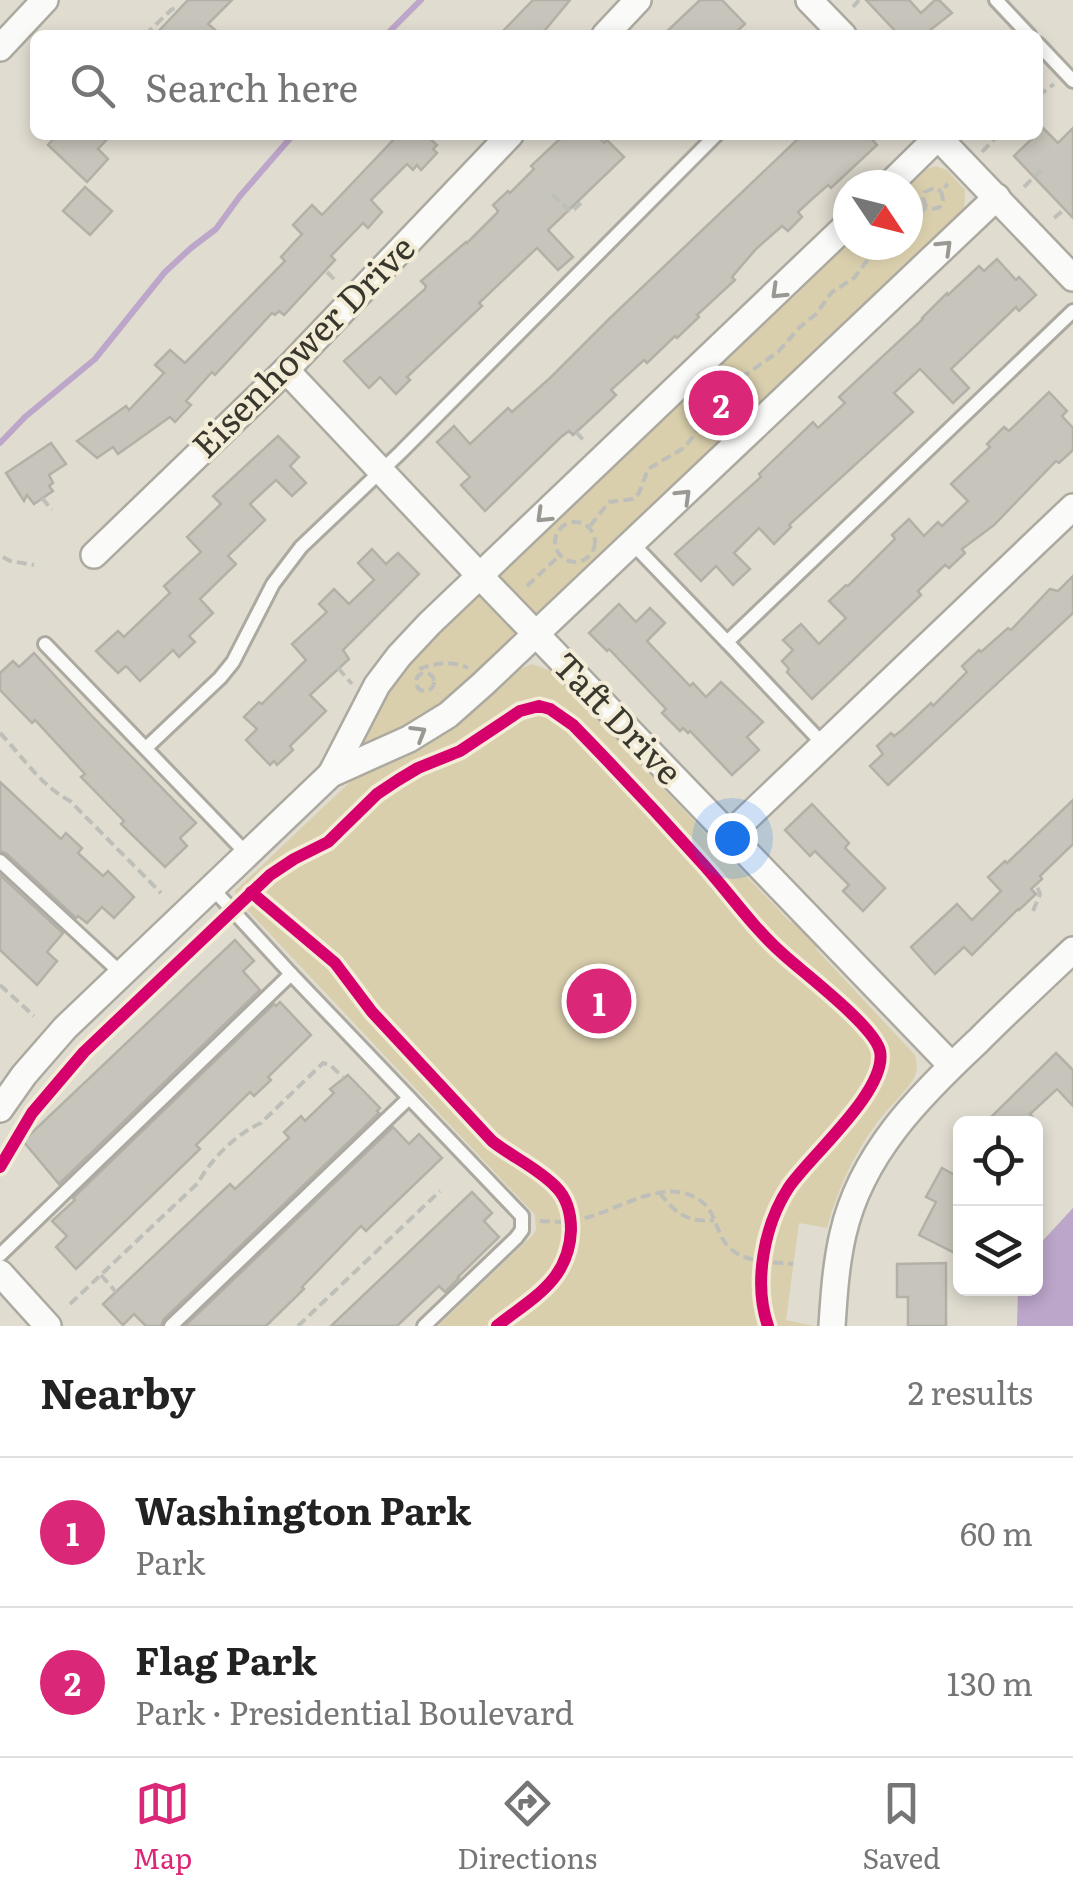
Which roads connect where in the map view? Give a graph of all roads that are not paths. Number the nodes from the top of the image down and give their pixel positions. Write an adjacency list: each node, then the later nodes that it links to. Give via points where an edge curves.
1 (46, 0): 8 (street)
2 (638, 0): 5 (street)
3 (810, 0): 6 (street)
4 (996, 0): 7 (lane)
5 (609, 30)
6 (829, 30)
7 (1024, 30)
8 (0, 48)
9 (1043, 49): 10 (lane)
10 (1073, 81)
11 (505, 140): 20 (street, Eisenhower Drive)
12 (711, 140): 21 (lane)
13 (933, 140): 15 (street)
14 (941, 140): 16 (street)
15 (904, 170)
16 (997, 197): 18 (street); 23 (street, one-way to 16)
17 (833, 238): 25 (street, one-way to 25)
18 (1073, 278)
19 (1073, 311): 27 (lane)
20 (286, 370): 21 (street, Taft Drive); 24 (street, Eisenhower Drive)
21 (382, 471): 25 (street, Taft Drive); 30 (lane, via 292,557 233,662)
22 (1073, 507): 29 (street)
23 (634, 544): 26 (street); 27 (lane)
24 (94, 554)
25 (480, 576): 26 (street, Taft Drive); 31 (street, via 388,670)
26 (537, 634): 31 (street, one-way to 26, via 448,715); 32 (street, Taft Drive)
27 (727, 642): 29 (lane)
28 (45, 644): 30 (lane)
29 (824, 745): 32 (street)
30 (146, 748): 33 (lane)
31 (331, 774): 33 (street)
32 (729, 835): 39 (street, Taft Drive)
33 (247, 854): 35 (street)
34 (0, 862): 37 (lane)
35 (212, 888): 37 (street); 38 (lane)
36 (1073, 950): 39 (street)
37 (122, 974): 41 (street, via 65,1028)
38 (291, 974): 40 (lane); 42 (lane)
39 (951, 1065): 47 (street, via 888,1135 862,1181 843,1231)
40 (409, 1098): 45 (lane); 46 (lane, via 524,1222 516,1238)
41 (0, 1110)
42 (0, 1255)
43 (0, 1273): 44 (street)
44 (48, 1326)
45 (170, 1326)
46 (424, 1326)
47 (832, 1326)

